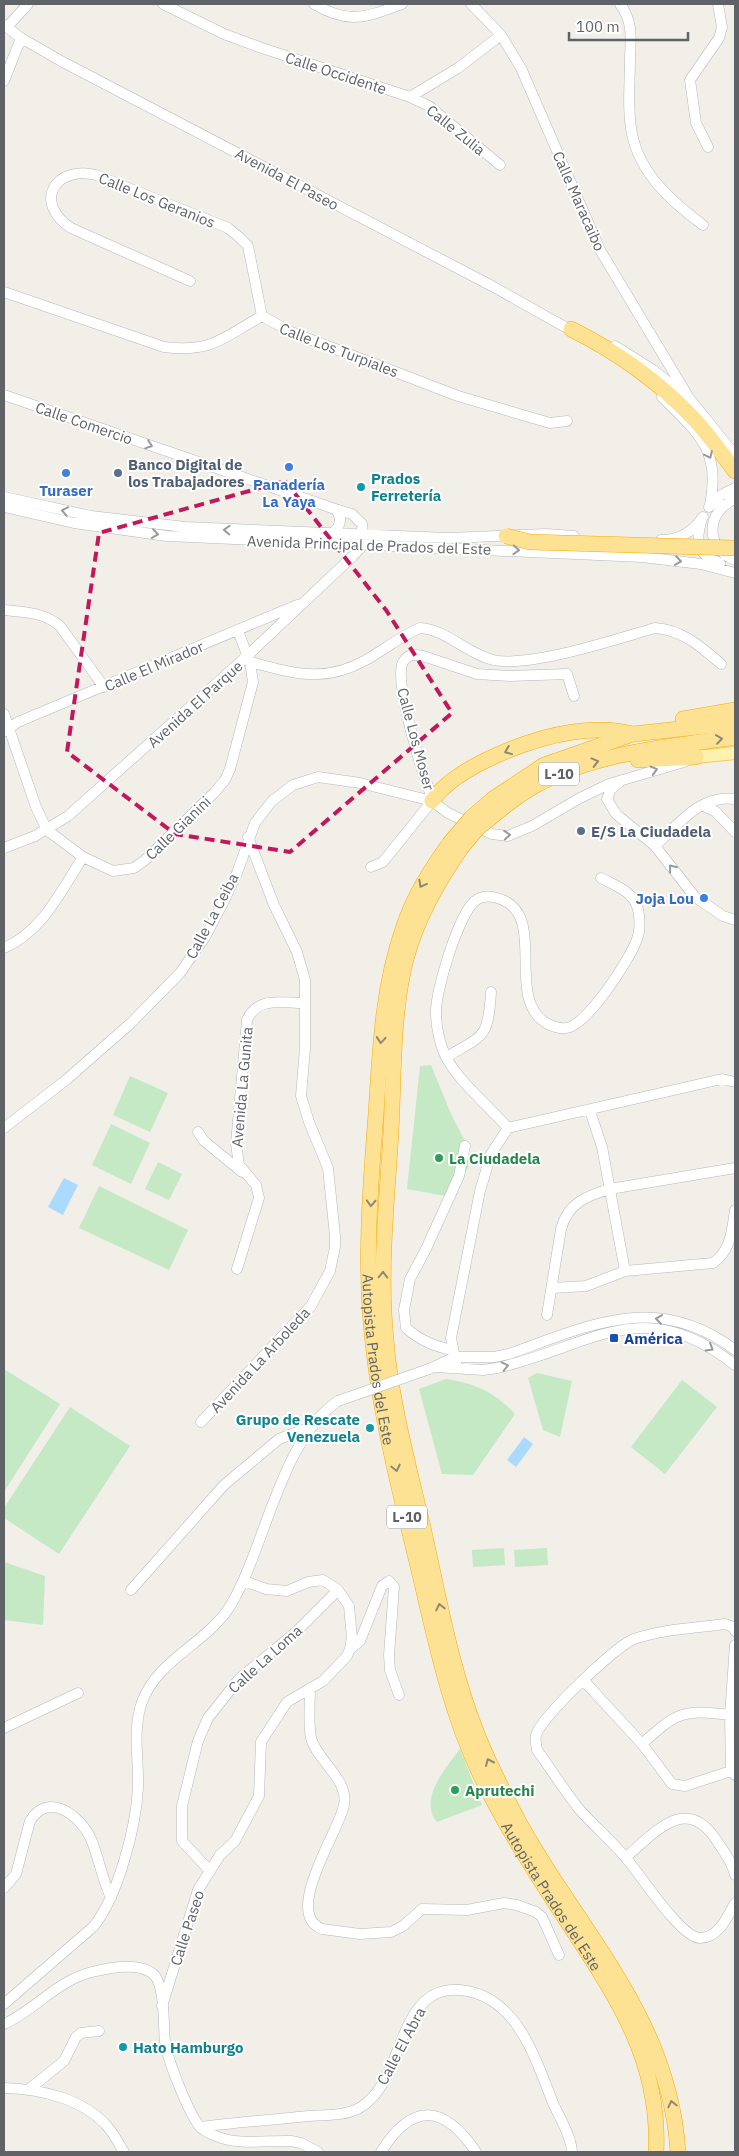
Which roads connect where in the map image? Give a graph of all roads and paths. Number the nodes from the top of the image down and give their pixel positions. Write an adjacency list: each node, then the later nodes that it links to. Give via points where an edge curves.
1 (28, 4): 8 (street)
2 (163, 4): 12 (street, Calle Occidente, via 224,34)
3 (314, 4): 4 (street, via 339,16 362,18)
4 (402, 4)
5 (471, 4): 9 (street, Calle Maracaibo)
6 (620, 4): 15 (street, via 631,26 630,122 636,148 653,180)
7 (718, 4): 13 (street, via 722,28 719,38 690,80 696,123)
8 (5, 26): 10 (street, Avenida El Paseo)
9 (501, 35): 12 (street, via 458,68); 21 (street, Calle Maracaibo, via 521,68 600,250)
10 (21, 38): 11 (street); 19 (street, Avenida El Paseo)
11 (4, 82)
12 (410, 97): 14 (street, Calle Zulia, via 429,106)
13 (708, 147)
14 (500, 165)
15 (703, 225)
16 (190, 282): 18 (street, Calle Los Geranios, via 60,222 50,203 55,185 71,173 96,175 228,228 248,246)
17 (4, 292): 18 (street, Calle Los Turpiales, via 164,347 180,349 209,346)
18 (262, 316): 22 (street, Calle Los Turpiales, via 291,332 458,396 550,423)
19 (572, 329): 21 (street, Avenida El Paseo, via 627,353); 24 (highway, via 629,362 660,387 693,418); 28 (street, Avenida El Paseo, one-way to 28, via 583,340 633,372 698,436 712,459 714,484)
20 (4, 395): 30 (street, Calle Comercio, one-way to 30)
21 (689, 398): 23 (street, Avenida El Paseo)
22 (567, 421)
23 (735, 456)
24 (735, 471)
25 (735, 488): 28 (street)
26 (4, 497): 32 (street, Avenida Principal de Prados del Este, one-way to 26, via 127,522)
27 (735, 499): 36 (street, via 720,509 712,527 722,553)
28 (710, 505): 31 (street)
29 (4, 507): 34 (street, Avenida Principal de Prados del Este, one-way to 34, via 74,522 167,536)
30 (335, 509): 32 (street, via 340,522); 34 (street, Calle Comercio, via 358,518 362,524)
31 (703, 517): 33 (street, Avenida Principal de Prados del Este, via 691,532 668,540 546,534); 37 (street, via 698,537 700,550 708,559)
32 (332, 533): 34 (street, Avenida Principal de Prados del Este)
33 (506, 536): 34 (street, Avenida Principal de Prados del Este); 35 (highway, bridge, via 540,542)
34 (363, 540): 38 (street, Avenida Principal de Prados del Este, one-way to 38, via 642,557 701,564); 39 (street, Avenida El Parque, via 346,564)
35 (735, 548)
36 (735, 560)
37 (735, 568)
38 (735, 573)
39 (304, 601): 41 (street, Calle El Mirador); 42 (street, Avenida El Parque)
40 (4, 610): 44 (street, via 52,619)
41 (238, 631): 42 (street, Calle Gianini); 44 (street, Calle El Mirador)
42 (249, 659): 43 (street, via 306,676 328,675 366,661 420,628 435,632 476,654 503,662 562,654 655,628 681,634); 60 (street, Avenida El Parque, via 68,816); 66 (street, Calle Gianini, via 252,692 225,780 134,868 113,871)
43 (721, 664)
44 (104, 687): 49 (street, Calle El Mirador)
45 (574, 696): 58 (street, Calle Los Moser, via 567,674 477,674 415,654 408,657 401,671 403,698)
46 (735, 710): 50 (highway)
47 (4, 714): 49 (street, Calle Gianini)
48 (735, 722): 50 (highway, Autopista Prados del Este / L-10)
49 (7, 730): 60 (street, Calle Gianini)
50 (626, 732): 55 (highway, Autopista Prados del Este / L-10); 55 (highway, via 574,747); 58 (highway, one-way to 58, via 572,732 514,749 446,784)
51 (735, 737): 53 (highway, Autopista Prados del Este / L-10, one-way to 51)
52 (735, 753): 54 (main road)
53 (619, 756): 54 (highway, via 637,760); 63 (highway, Autopista Prados del Este / L-10, one-way to 53, bridge, via 538,784 578,767)
54 (696, 757): 56 (street, one-way to 54)
55 (544, 765): 63 (highway, Autopista Prados del Este / L-10, bridge, via 471,818)
56 (621, 781): 58 (street, one-way to 56, via 448,813 492,834 508,836 532,826 594,790); 64 (street, via 611,789 607,799 609,804 616,814)
57 (735, 799): 59 (street, via 713,799)
58 (432, 801): 62 (street, Calle La Ceiba, via 350,781 318,777 293,785 272,801); 67 (street, via 382,862)
59 (703, 806): 61 (street, via 715,812); 64 (street, via 689,813)
60 (47, 830): 65 (street, Avenida El Parque); 66 (street, Calle Gianini)
61 (735, 832)
62 (248, 837): 72 (street, Avenida La Arboleda, via 301,965 305,980); 76 (street, Calle La Ceiba, via 223,903 180,974 131,1023 66,1080)
63 (455, 846): 130 (highway, Autopista Prados del Este / L-10, one-way to 130, via 421,886 408,914 393,961 386,1001 369,1241 369,1291 377,1374 440,1661 461,1730 514,1839 625,2012 653,2089); 131 (highway, Autopista Prados del Este / L-10, one-way to 63, via 675,2115 654,2042 612,1966 520,1823 476,1731 441,1611 392,1387 386,1340 384,1247 402,974 417,927)
64 (655, 846): 69 (street, one-way to 64, via 722,916 695,897)
65 (4, 848)
66 (83, 857): 70 (street, via 37,925)
67 (371, 867)
68 (601, 878): 73 (street, via 626,892 635,902 639,917 638,938 587,1015 568,1029 555,1028 541,1021 532,1008 526,988 524,933 513,907 491,896 470,905 452,945 436,1012)
69 (735, 920)
70 (4, 948)
71 (491, 992): 73 (street, via 485,1032 479,1039)
72 (304, 1003): 79 (street, Avenida La Gunita, via 263,1003 247,1020); 95 (street, Avenida La Arboleda, via 302,1096 330,1182 335,1236 333,1260 325,1284 311,1306)
73 (446, 1057): 77 (street)
74 (735, 1082): 75 (street, via 722,1080)
75 (590, 1111): 77 (street); 84 (street, via 602,1147)
76 (4, 1128)
77 (508, 1128): 91 (street, via 491,1154 483,1177 450,1338)
78 (198, 1132): 81 (street)
79 (236, 1144): 81 (street); 83 (street, Avenida La Gunita, via 239,1165)
80 (465, 1146): 91 (street, via 459,1176 410,1279 404,1310 406,1328 418,1339)
81 (218, 1153): 83 (street)
82 (735, 1168): 84 (street)
83 (245, 1174): 86 (street, Avenida La Gunita, via 256,1185 259,1198)
84 (610, 1189): 87 (street); 88 (street, via 578,1201 564,1218)
85 (735, 1210): 87 (street, via 726,1250 721,1258 713,1262)
86 (237, 1268)
87 (625, 1271): 88 (street, via 586,1286)
88 (553, 1288): 89 (street)
89 (547, 1315)
90 (735, 1350): 91 (street, one-way to 91, via 711,1335 681,1324 639,1317 595,1324 508,1354)
91 (454, 1354): 93 (street); 94 (street)
92 (735, 1365): 94 (street, one-way to 92, via 483,1370 504,1366 601,1333 634,1327 664,1330 696,1340)
93 (433, 1368): 94 (street); 96 (street, bridge, via 338,1401)
94 (457, 1368)
95 (201, 1422)
96 (313, 1426): 97 (street, via 291,1463); 98 (street, via 280,1439 224,1485)
97 (244, 1581): 99 (street, via 266,1589 287,1591 323,1580); 115 (street, via 216,1625 158,1674 142,1701 137,1727 136,1801)
98 (131, 1590)
99 (338, 1590): 102 (street, via 349,1606); 112 (street, Calle La Loma, via 296,1632 239,1679 208,1718 198,1741 182,1806 182,1840)
100 (735, 1632): 103 (street, via 733,1627 725,1624 633,1640 609,1655)
101 (735, 1645): 107 (street)
102 (350, 1649): 104 (street, Calle Paseo, via 323,1681); 106 (street, Calle Paseo, via 360,1641 382,1586 389,1581 394,1587 390,1670)
103 (584, 1681): 109 (street); 111 (street, via 559,1703 536,1733 537,1750 579,1808)
104 (310, 1688): 112 (street, Calle Paseo, via 287,1702 261,1742 259,1796 235,1841 220,1854); 117 (street, via 311,1738 345,1796 343,1810 317,1866 308,1904 309,1917 315,1927 375,1934 397,1930 422,1909 467,1910 508,1903 542,1916)
105 (78, 1694): 108 (street)
106 (399, 1696)
107 (730, 1715): 109 (street, via 682,1713); 110 (street)
108 (4, 1728)
109 (642, 1744): 110 (street, via 672,1784 685,1786)
110 (733, 1773)
111 (626, 1857): 113 (street, via 675,1819 686,1818 711,1832 734,1868); 116 (street, via 671,1916 691,1936 711,1937 722,1926)
112 (210, 1871): 119 (street, Calle Paseo, via 198,1890)
113 (735, 1875)
114 (4, 1888): 115 (street, via 16,1874 34,1814 44,1806 54,1805 65,1810 91,1839)
115 (111, 1898): 118 (street, via 94,1927)
116 (735, 1903)
117 (559, 1955)
118 (4, 2004)
119 (162, 2006): 120 (street, via 157,1978 145,1970 129,1967 74,1978); 124 (street, via 165,2044 172,2070)
120 (4, 2024)
121 (99, 2031): 123 (street, via 81,2033 76,2037 64,2061)
122 (4, 2088): 123 (street)
123 (28, 2090): 125 (street, via 67,2099 89,2112 107,2126)
124 (200, 2127): 126 (street, via 223,2139 292,2141); 129 (street, Calle El Abra, via 324,2115 360,2108 380,2086 419,2008 431,1996 451,1990 467,1991 496,2002 516,2024 535,2060)
125 (124, 2152)
126 (318, 2152)
127 (381, 2152): 128 (street, via 405,2122 433,2116 458,2128)
128 (476, 2152)
129 (572, 2152)
130 (656, 2152)
131 (678, 2152)

